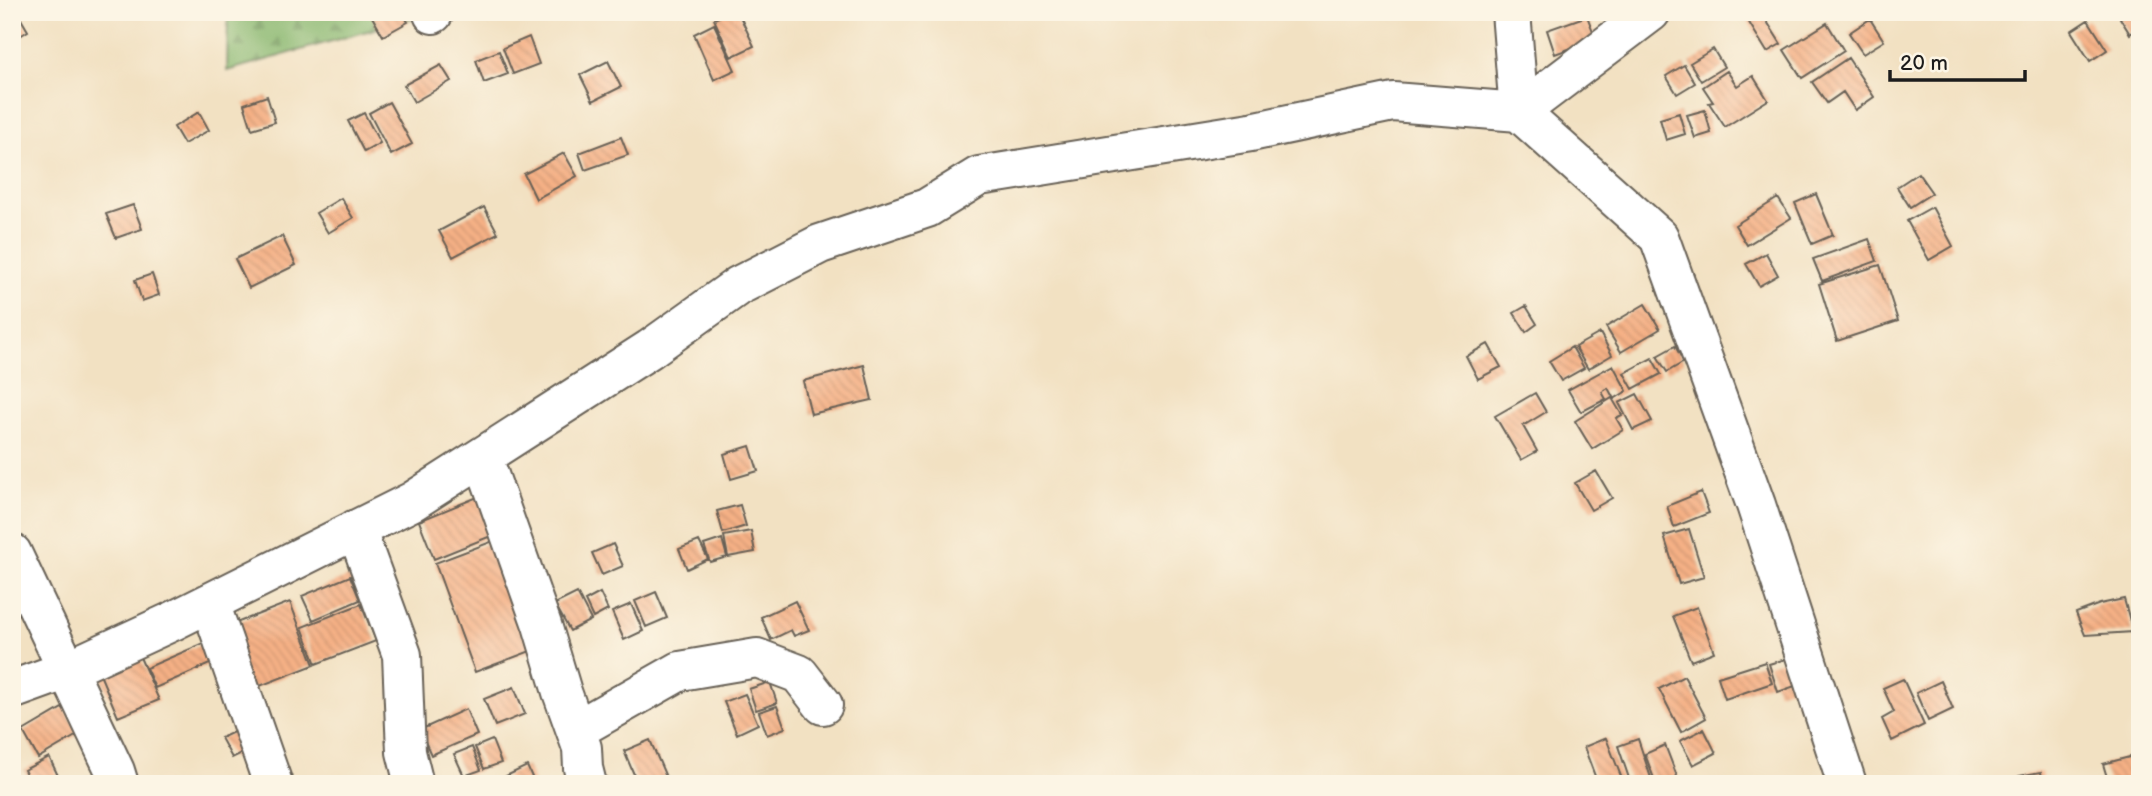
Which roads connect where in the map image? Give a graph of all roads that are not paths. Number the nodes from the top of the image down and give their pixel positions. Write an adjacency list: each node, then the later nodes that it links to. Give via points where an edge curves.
1 (1511, 12): 3 (street)
2 (1651, 12): 3 (street)
3 (1518, 112): 4 (street, via 1394,102 1251,132 979,176 927,208 820,244 738,286); 16 (street, via 1659,237 1756,505)
4 (483, 458): 5 (street); 11 (street)
5 (356, 529): 7 (street); 14 (street, via 402,654 406,752)
6 (12, 553): 8 (street)
7 (210, 603): 8 (street); 13 (street)
8 (67, 670): 9 (street); 12 (street)
9 (12, 690)
10 (823, 705): 11 (street, via 799,674 757,657 680,671)
11 (576, 730): 15 (street)
12 (118, 784)
13 (273, 784)
14 (414, 784)
15 (587, 784)
16 (1847, 784)

